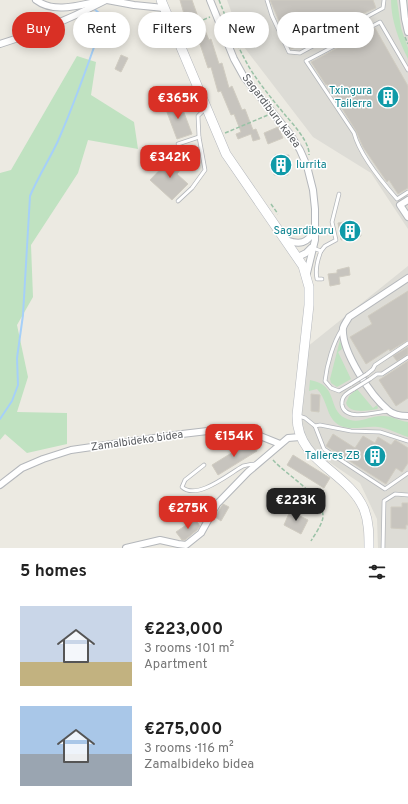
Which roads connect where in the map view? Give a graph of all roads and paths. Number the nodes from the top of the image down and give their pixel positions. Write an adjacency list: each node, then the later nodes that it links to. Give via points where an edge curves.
1 (36, 0): 2 (street, via 51,7 69,7)
2 (106, 0): 8 (street, via 134,6); 12 (street, via 54,26)
3 (210, 0): 28 (street, Sagardiburu kalea, via 244,77 300,150 313,190 315,227)
4 (219, 0): 14 (path, via 236,44 262,86)
5 (267, 0): 6 (lane, via 288,52 300,53 383,8)
6 (384, 0)
7 (403, 0): 11 (street)
8 (163, 4): 15 (street)
9 (212, 16): 10 (path)
10 (206, 19)
11 (408, 32)
12 (0, 44)
13 (408, 70): 20 (lane, via 380,22 306,61 354,134 356,144 385,185 397,199)
14 (278, 106)
15 (206, 108): 18 (lane, via 198,116); 27 (street, via 226,154)
16 (270, 115): 17 (path)
17 (223, 134)
18 (199, 137): 19 (lane); 23 (lane, via 205,170 192,188)
19 (178, 144)
20 (408, 192)
21 (339, 194): 29 (lane, via 332,222 336,240)
22 (408, 200): 25 (street, via 400,206)
23 (178, 201)
24 (268, 202): 26 (path)
25 (408, 217)
26 (281, 218)
27 (286, 240): 28 (street); 30 (street)
28 (312, 244): 29 (lane); 30 (street, Sagardiburu kalea, via 301,248); 31 (street, Sagardiburu kalea)
29 (321, 251): 33 (lane, via 316,272 317,279)
30 (298, 257): 31 (street)
31 (307, 275): 40 (street, via 309,305)
32 (408, 278): 34 (street, via 349,317)
33 (322, 279)
34 (343, 326): 37 (lane, bridge, via 325,381 331,388 339,391); 39 (street, via 345,343 357,372)
35 (408, 343): 37 (lane, via 375,365)
36 (408, 357): 38 (lane, via 382,374)
37 (374, 369): 38 (lane)
38 (377, 374): 39 (lane, bridge, via 346,394 342,399 342,406 344,411 352,415)
39 (388, 411): 41 (street)
40 (297, 415): 42 (lane); 43 (street, via 297,430)
41 (408, 416)
42 (315, 426): 44 (lane, via 380,432); 49 (lane, via 324,449 385,489)
43 (300, 437): 45 (street, via 288,438); 54 (street, via 309,452 352,491 360,502 368,522)
44 (408, 441)
45 (280, 444): 46 (street); 50 (street, Zamalbideko bidea, via 233,428 71,450 22,468)
46 (268, 454): 47 (street); 52 (path, via 281,469 308,491 322,510 323,518)
47 (257, 463): 48 (lane, via 244,466 214,485 198,490 183,489 185,480); 53 (street, via 217,504 200,533 186,545 160,540)
48 (204, 465)
49 (408, 473)
50 (0, 486)
51 (408, 495): 55 (lane, via 395,494 384,500)
52 (310, 541)
53 (126, 548)
54 (369, 548)
55 (383, 548)

